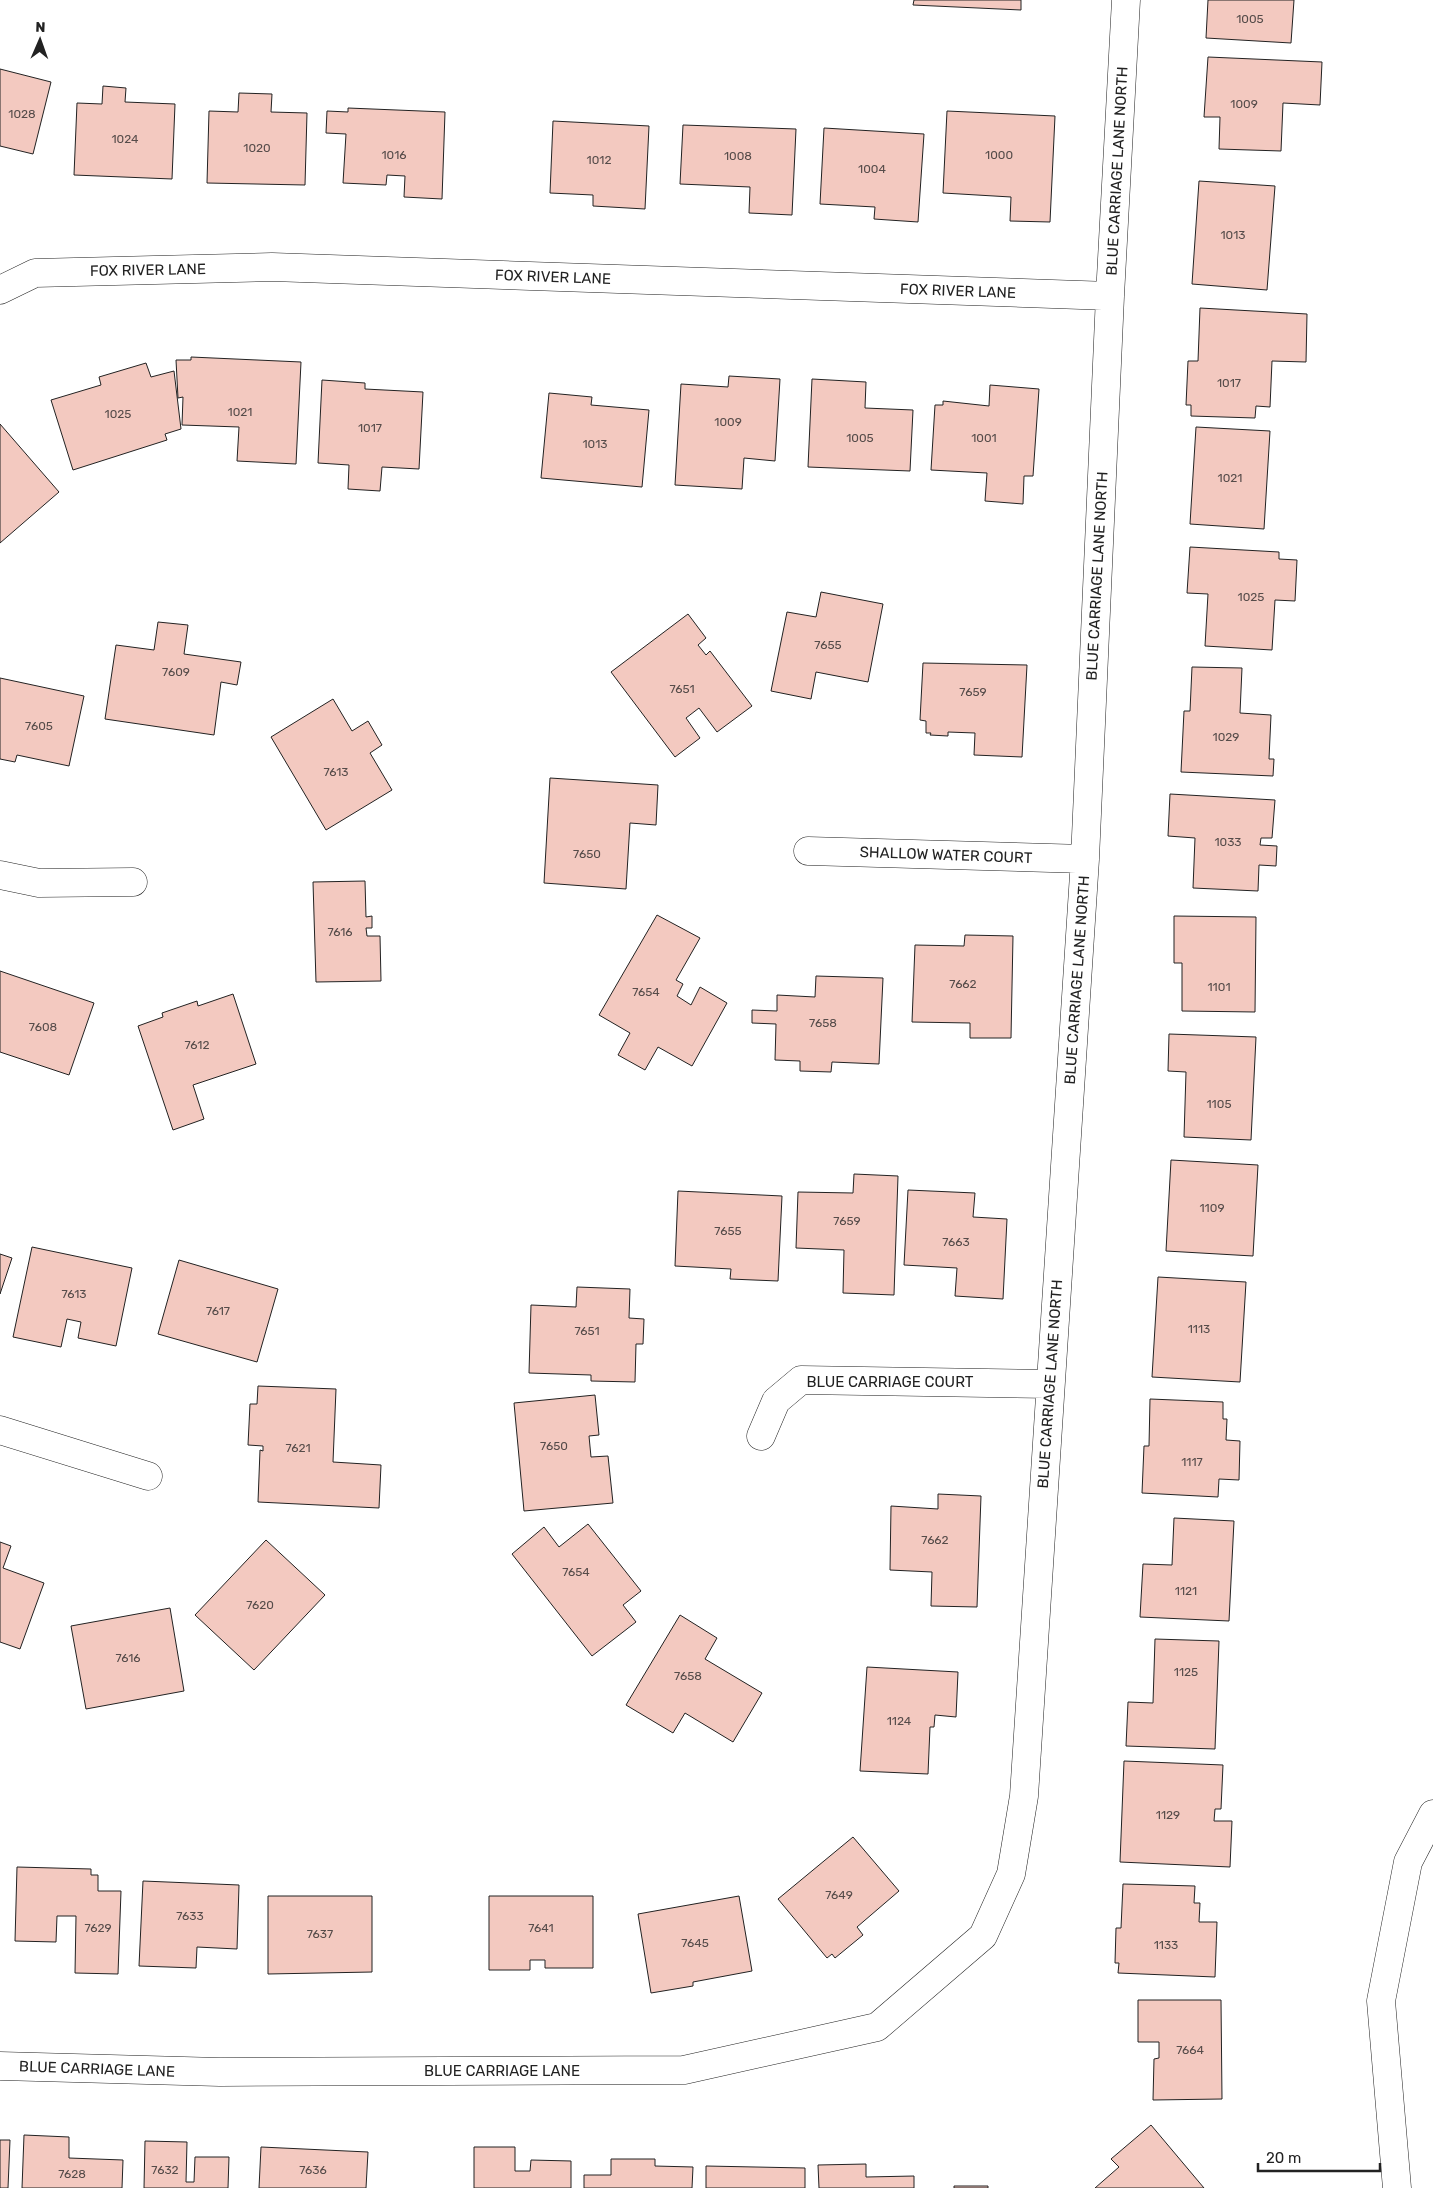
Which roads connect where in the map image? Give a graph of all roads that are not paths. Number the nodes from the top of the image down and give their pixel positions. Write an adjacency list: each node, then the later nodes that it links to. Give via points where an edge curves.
1 (1126, 0): 3 (street, BLUE CARRIAGE LANE NORTH)
2 (0, 290): 3 (street, FOX RIVER LANE, via 35,272 272,267)
3 (1110, 296): 5 (street, BLUE CARRIAGE LANE NORTH)
4 (808, 851): 5 (street, SHALLOW WATER COURT)
5 (1085, 859): 8 (street, BLUE CARRIAGE LANE NORTH)
6 (0, 875): 7 (street, via 39,883)
7 (134, 882)
8 (1050, 1384): 10 (street, BLUE CARRIAGE COURT, via 801,1380 776,1401); 13 (street, BLUE CARRIAGE LANE NORTH, via 1024,1796 1011,1874 983,1936)
9 (0, 1430): 11 (street)
10 (761, 1436)
11 (148, 1476)
12 (1432, 1819): 15 (street, via 1408,1862 1381,2001)
13 (970, 1947): 14 (street, BLUE CARRIAGE LANE, via 877,2027 684,2070 220,2072)
14 (0, 2066)
15 (1397, 2188)

